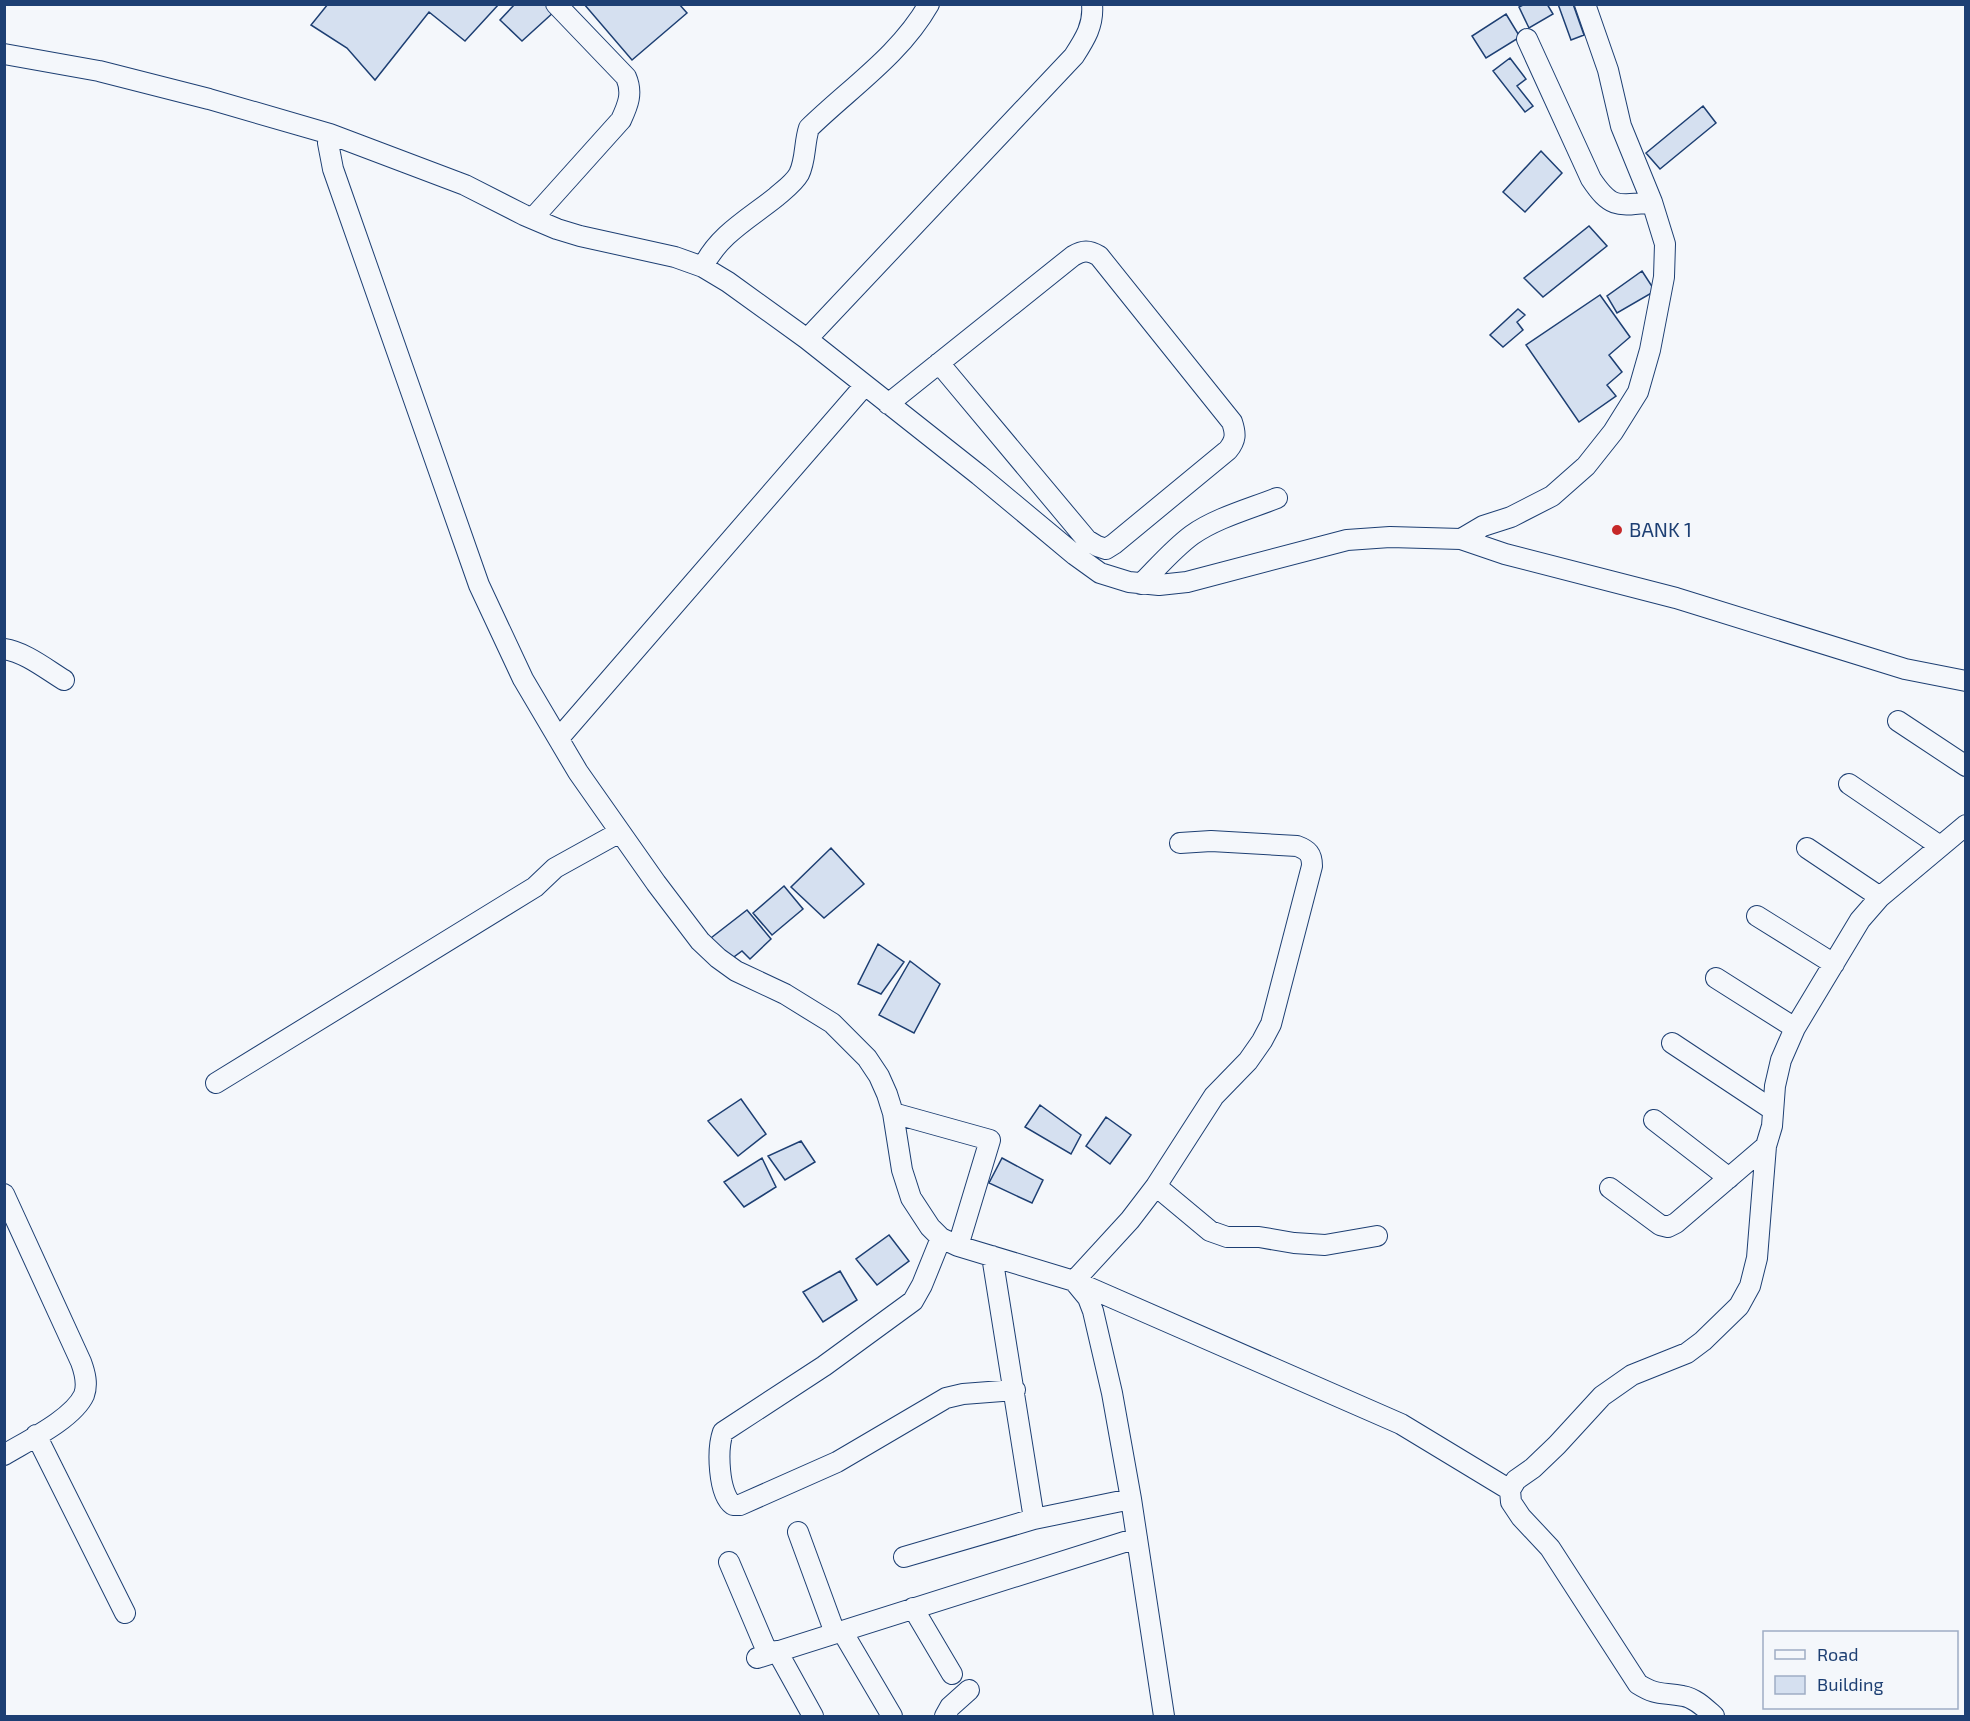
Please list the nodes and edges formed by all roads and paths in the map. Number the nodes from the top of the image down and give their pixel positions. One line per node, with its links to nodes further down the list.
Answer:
1 (556, 4): 9 (street)
2 (929, 4): 10 (street)
3 (1092, 4): 11 (street)
4 (1585, 4): 8 (street)
5 (1527, 39): 8 (street)
6 (4, 54): 7 (street)
7 (330, 134): 9 (street); 22 (street)
8 (1652, 202): 16 (street)
9 (533, 218): 10 (street)
10 (703, 267): 11 (street)
11 (807, 339): 13 (street)
12 (939, 363): 12 (street); 14 (street)
13 (865, 385): 14 (street); 22 (street)
14 (888, 404): 17 (street)
15 (1276, 498): 17 (street)
16 (1461, 539): 17 (street); 20 (street)
17 (1142, 584)
18 (4, 649): 19 (street)
19 (64, 680)
20 (1965, 681)
21 (1898, 721): 23 (street)
22 (559, 738): 26 (street)
23 (1965, 766)
24 (1849, 784): 28 (street)
25 (1965, 825): 28 (street)
26 (620, 832): 36 (street); 38 (street)
27 (1180, 843): 42 (street)
28 (1940, 846): 30 (street)
29 (1807, 848): 30 (street)
30 (1880, 897): 32 (street)
31 (1757, 916): 32 (street)
32 (1834, 964): 34 (street)
33 (1716, 978): 34 (street)
34 (1795, 1028): 37 (street)
35 (1672, 1043): 37 (street)
36 (216, 1083)
37 (1773, 1110): 40 (street)
38 (893, 1113): 46 (street); 46 (street)
39 (1654, 1120): 41 (street)
40 (1766, 1146): 41 (street); 52 (street)
41 (1729, 1178): 43 (street)
42 (1156, 1186): 45 (street); 48 (street)
43 (1610, 1188)
44 (4, 1194): 50 (street)
45 (1377, 1236)
46 (950, 1242): 47 (street); 49 (street)
47 (992, 1256): 48 (street); 49 (street)
48 (1074, 1281): 52 (street); 53 (street)
49 (1015, 1390): 54 (street)
50 (36, 1435): 51 (street); 60 (street)
51 (4, 1455)
52 (1510, 1490): 69 (street)
53 (1131, 1499): 54 (street); 56 (street)
54 (1034, 1519): 57 (street)
55 (798, 1532): 61 (street)
56 (1137, 1538): 59 (street); 68 (street)
57 (904, 1557)
58 (729, 1562): 62 (street)
59 (913, 1608): 61 (street); 63 (street)
60 (125, 1613)
61 (838, 1632): 62 (street); 66 (street)
62 (767, 1654): 65 (street)
63 (952, 1674)
64 (969, 1690): 67 (street)
65 (813, 1716)
66 (892, 1716)
67 (945, 1716)
68 (1164, 1716)
69 (1714, 1716)

